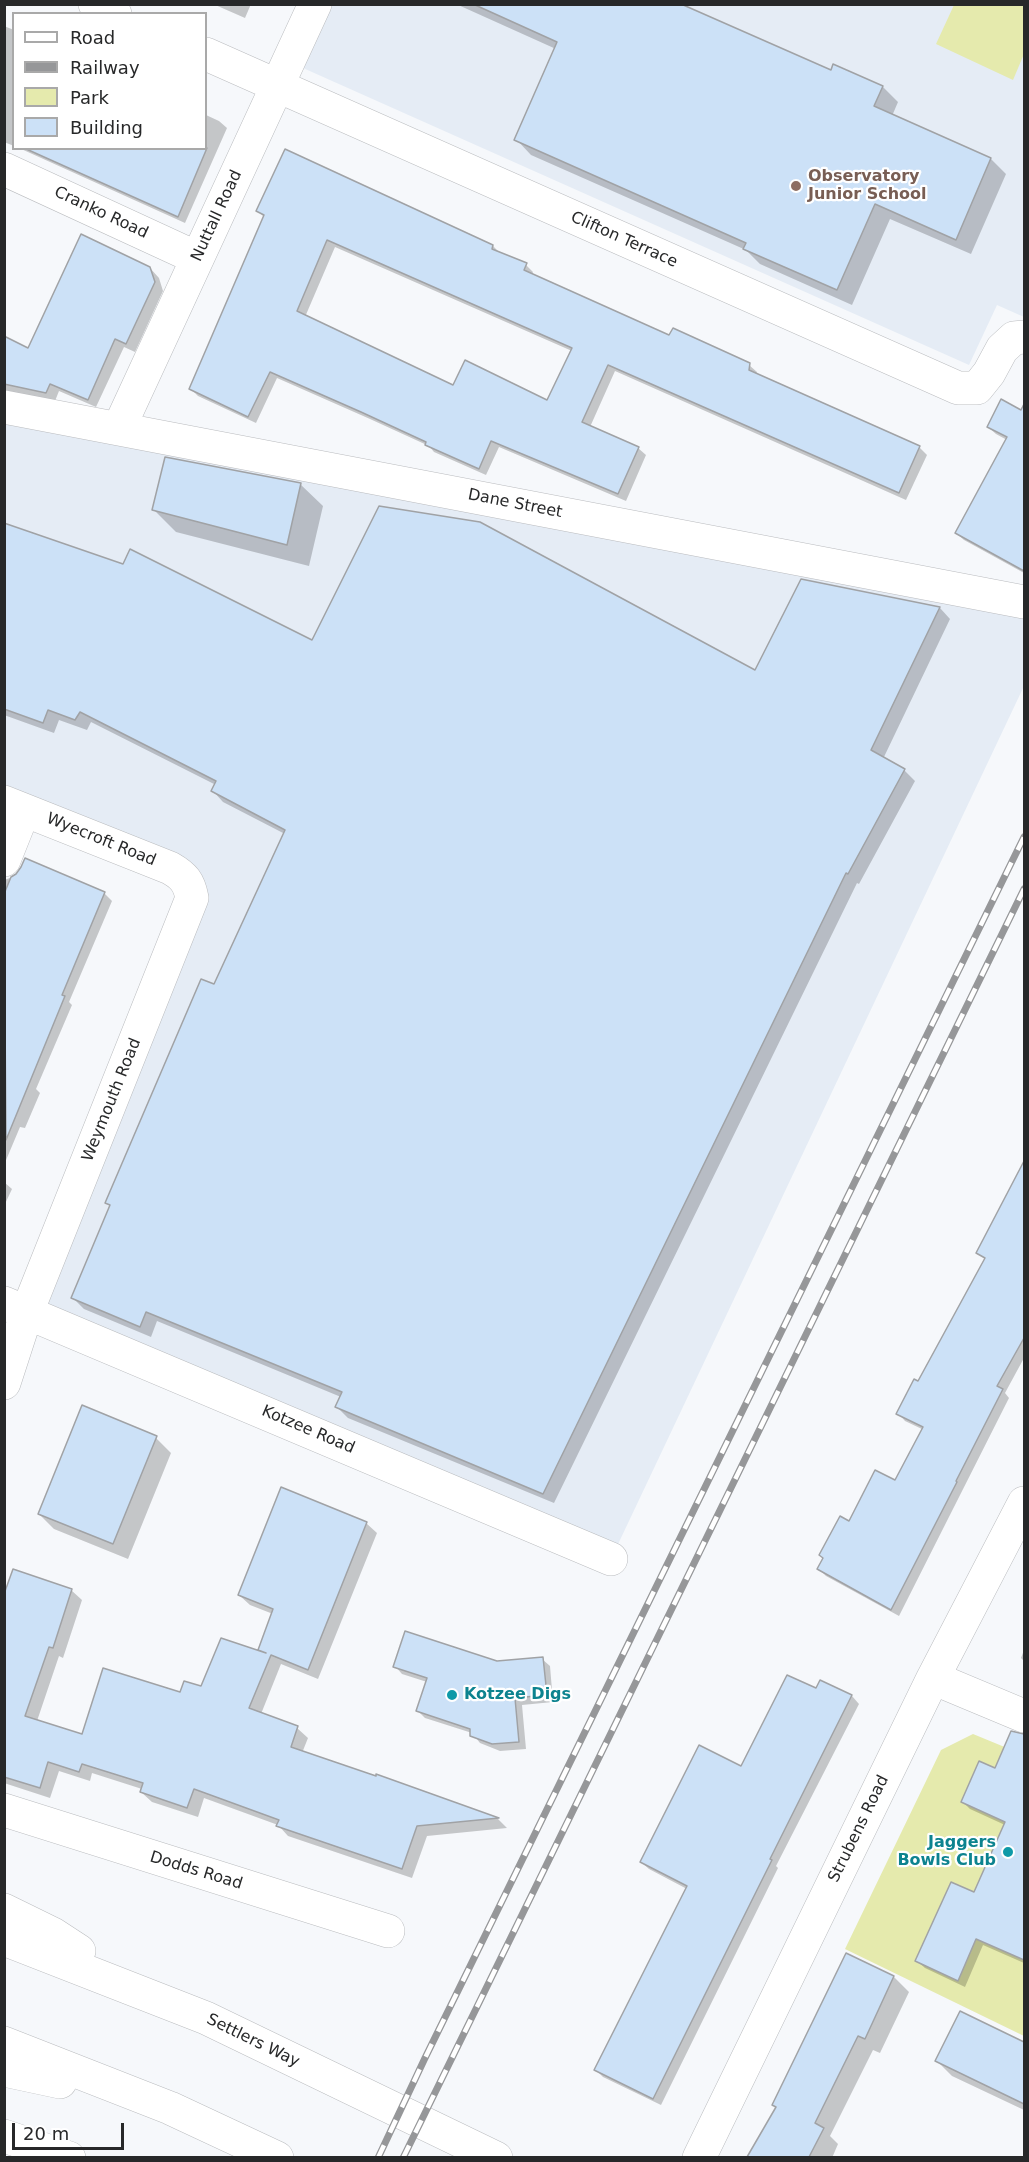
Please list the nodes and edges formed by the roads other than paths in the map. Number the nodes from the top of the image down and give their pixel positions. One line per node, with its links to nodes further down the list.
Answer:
1 (95, 4): 3 (main road)
2 (315, 4): 5 (main road, Nuttall Road)
3 (111, 12)
4 (207, 54): 5 (main road, Clifton Terrace)
5 (277, 87): 7 (main road, Nuttall Road); 8 (main road, Clifton Terrace)
6 (4, 169): 7 (main road, Cranko Road)
7 (197, 258): 10 (main road, Nuttall Road)
8 (1024, 337)
9 (4, 406): 10 (main road, Dane Street)
10 (119, 428): 11 (main road, Dane Street)
11 (1024, 602)
12 (14, 806): 13 (main road); 14 (main road, Wyecroft Road)
13 (4, 860)
14 (190, 887): 15 (main road, Weymouth Road)
15 (16, 1308): 16 (main road, Weymouth Road); 18 (main road, Kotzee Road)
16 (4, 1383)
17 (1024, 1503): 19 (main road, Strubens Road)
18 (611, 1559)
19 (933, 1678): 20 (main road); 33 (main road, Strubens Road)
20 (1024, 1716)
21 (4, 1810): 23 (main road, Dodds Road)
22 (4, 1910): 25 (main road)
23 (388, 1932)
24 (4, 1939): 25 (main road, Settlers Way)
25 (152, 1996): 32 (main road, Settlers Way)
26 (4, 2043): 28 (main road)
27 (4, 2070): 28 (main road)
28 (170, 2108): 31 (main road)
29 (6, 2141): 30 (main road)
30 (69, 2157)
31 (277, 2157)
32 (496, 2157)
33 (699, 2157)

